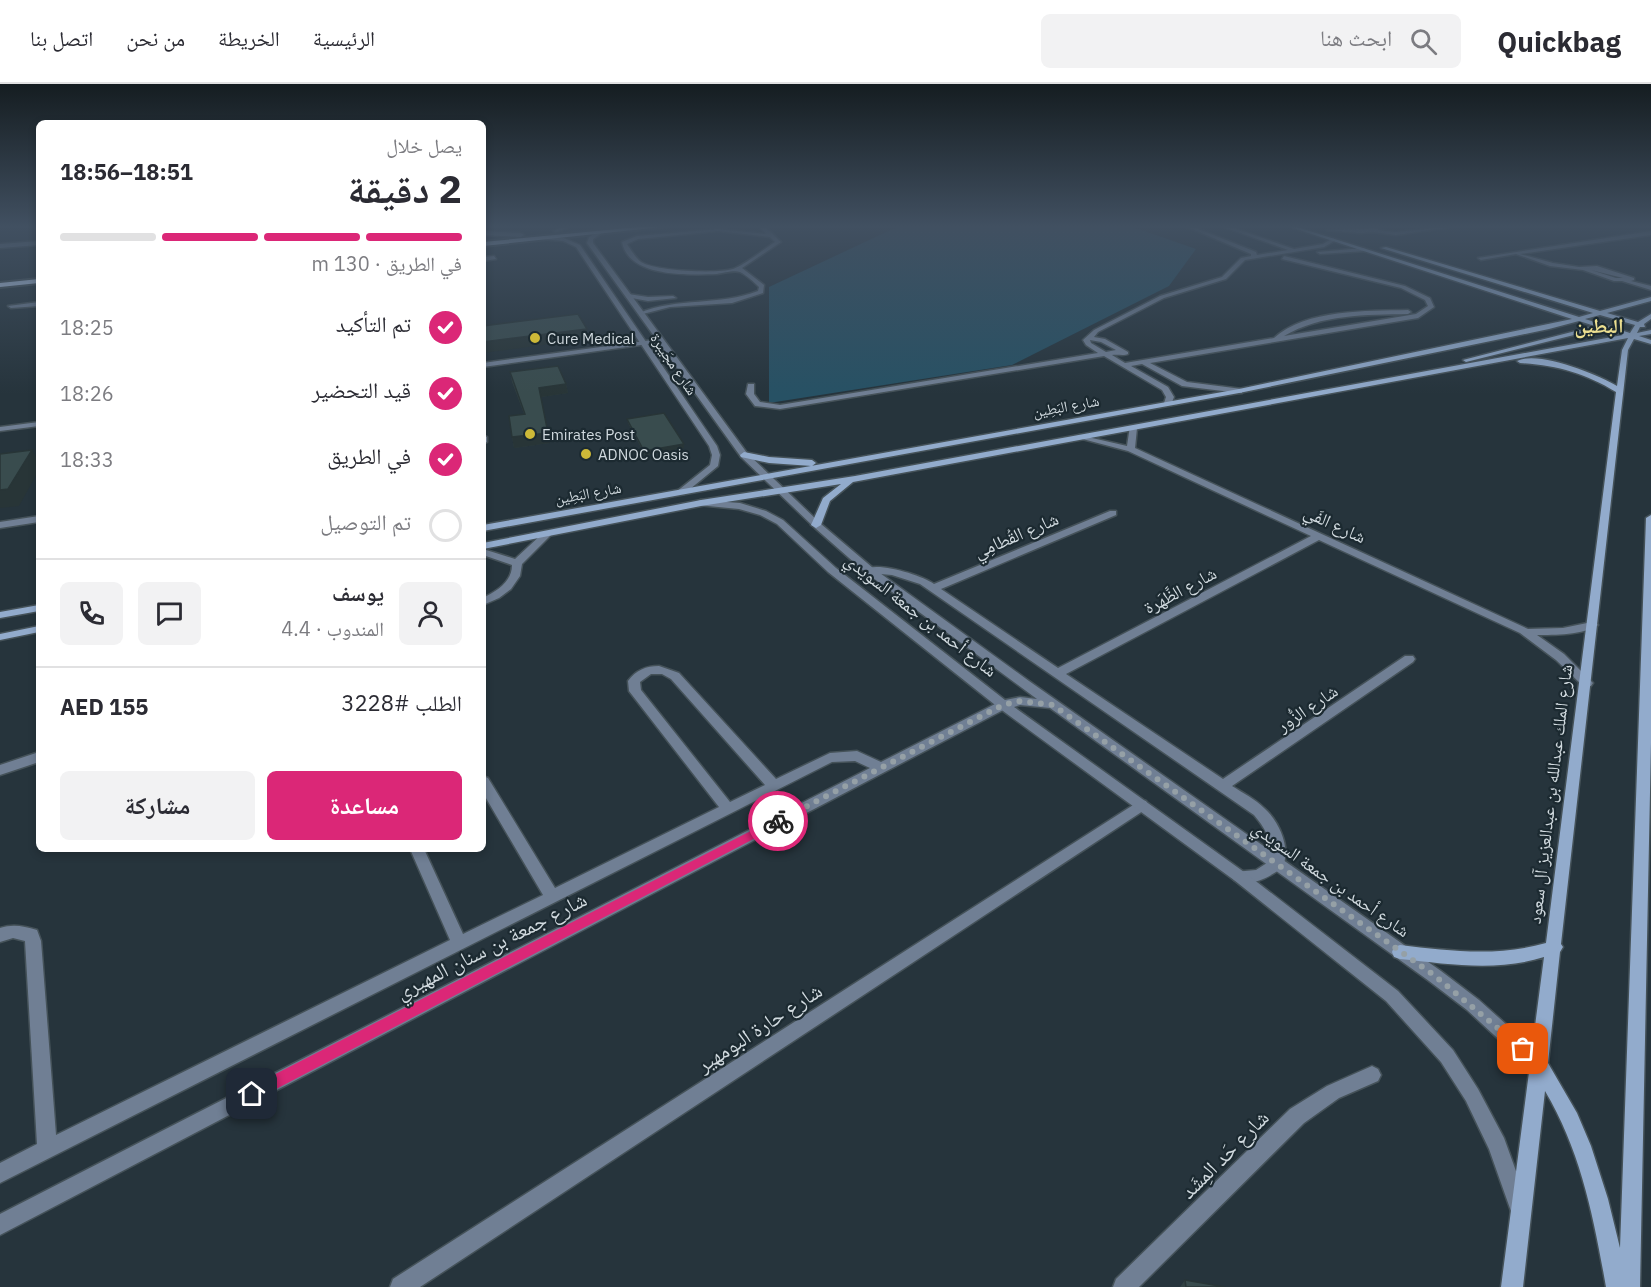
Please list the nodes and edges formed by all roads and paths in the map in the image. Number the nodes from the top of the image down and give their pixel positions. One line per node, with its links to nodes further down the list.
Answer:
1 (28, 282): 11 (highway)
2 (602, 282): 43 (street, شارع مجَيبرة)
3 (618, 282): 18 (street, شارع مجَيبرة)
4 (750, 282): 17 (street)
5 (1215, 282): 39 (street)
6 (1381, 282): 26 (street)
7 (1465, 282): 10 (main road)
8 (1498, 282): 20 (main road)
9 (1629, 282): 13 (street)
10 (1471, 284): 19 (main road); 30 (main road)
11 (0, 285)
12 (36, 287): 15 (highway)
13 (1651, 288)
14 (744, 290): 17 (street)
15 (0, 291)
16 (695, 295): 18 (street)
17 (754, 295): 27 (street)
18 (628, 296): 27 (street, شارع مجَيبرة)
19 (1514, 298): 31 (main road); 32 (main road)
20 (1550, 298): 23 (main road); 33 (main road)
21 (1651, 299): 23 (main road)
22 (36, 304): 24 (street)
23 (1634, 305): 33 (main road)
24 (11, 306)
25 (1403, 312): 26 (street); 29 (street); 36 (street)
26 (1424, 312): 29 (street)
27 (641, 314): 42 (street, شارع مجَيبرة)
28 (1651, 316): 34 (main road, شارع الملك عبدالله بن عبدالعزيز آل سعود)
29 (1415, 317): 37 (street)
30 (1592, 317): 31 (main road, شارع البَطِين); 33 (main road)
31 (1581, 319): 32 (main road, شارع البَطِين); 33 (main road)
32 (1548, 321): 54 (main road, شارع البَطِين)
33 (1603, 321): 34 (main road); 38 (main road); 52 (main road)
34 (1637, 326): 35 (main road); 38 (main road, شارع الملك عبدالله بن عبدالعزيز آل سعود)
35 (1651, 330): 38 (main road, شارع البَطِين)
36 (1289, 331): 37 (street); 40 (street)
37 (1303, 336): 40 (street)
38 (1631, 336): 41 (main road); 45 (main road, شارع الملك عبدالله بن عبدالعزيز آل سعود); 48 (main road, شارع البَطِين)
39 (1089, 338): 46 (street); 47 (street)
40 (1276, 339): 49 (street)
41 (1651, 340)
42 (660, 341): 43 (street); 62 (street, شارع مجَيبرة)
43 (643, 343): 50 (street); 67 (street, شارع مجَيبرة)
44 (1651, 347): 45 (main road)
45 (1625, 350): 55 (main road, شارع الملك عبدالله بن عبدالعزيز آل سعود)
46 (1123, 351): 47 (street); 49 (street)
47 (1105, 354): 51 (street); 53 (street)
48 (1498, 360): 52 (main road, شارع البَطِين); 55 (main road)
49 (1143, 362): 51 (street); 54 (street)
50 (486, 365)
51 (1125, 365): 56 (street)
52 (1460, 368): 58 (main road, شارع البَطِين)
53 (751, 386)
54 (1239, 391): 56 (main road, شارع البَطِين)
55 (1619, 391): 85 (main road, شارع الملك عبدالله بن عبدالعزيز آل سعود)
56 (1168, 403): 63 (main road, شارع البَطِين)
57 (36, 424): 59 (street)
58 (1133, 428): 60 (main road, شارع البَطِين); 61 (street)
59 (0, 429)
60 (1079, 437): 61 (street, شارع الفَي); 65 (main road, شارع البَطِين)
61 (1131, 449): 76 (street, شارع الفَي)
62 (744, 455): 63 (main road); 64 (street, شارع مجَيبرة)
63 (831, 464): 64 (main road, شارع البَطِين)
64 (765, 476): 66 (street, شارع مجَيبرة); 67 (main road, شارع البَطِين)
65 (855, 479): 66 (main road, شارع البَطِين); 74 (main road)
66 (780, 490): 68 (main road, شارع البَطِين); 74 (street, شارع أحمد بن جمعة السويدي)
67 (681, 492): 73 (main road, شارع البَطِين)
68 (701, 503): 74 (street, شارع أحمد بن جمعة السويدي); 75 (main road, شارع البَطِين)
69 (1113, 513): 81 (street, شارع القُطامِي)
70 (1651, 518): 105 (main road)
71 (36, 519): 72 (street)
72 (0, 525)
73 (486, 527)
74 (806, 527): 80 (street, شارع أحمد بن جمعة السويدي); 92 (street, شارع أحمد بن جمعة السويدي)
75 (546, 535): 77 (main road, شارع البَطِين); 79 (street)
76 (1318, 536): 87 (street, شارع الفَي); 90 (street, شارع الظَّهَرة)
77 (486, 545)
78 (486, 553): 79 (street)
79 (517, 562): 82 (street)
80 (869, 570): 81 (street); 93 (street, شارع أحمد بن جمعة السويدي)
81 (933, 588): 90 (street)
82 (486, 600)
83 (36, 609): 84 (main road)
84 (0, 615)
85 (1592, 625): 87 (street, شارع الفَي); 91 (main road, شارع الملك عبدالله بن عبدالعزيز آل سعود)
86 (36, 630): 88 (main road)
87 (1524, 632): 91 (street, شارع الفَي)
88 (0, 637)
89 (1409, 659): 97 (street, شارع الزُّور)
90 (1058, 673): 97 (street)
91 (1587, 683): 110 (main road, شارع الملك عبدالله بن عبدالعزيز آل سعود)
92 (1003, 705): 93 (street); 95 (street, شارع جمعة بن سنان المهيري); 100 (street, شارع أحمد بن جمعة السويدي)
93 (1053, 705): 104 (street, شارع أحمد بن جمعة السويدي)
94 (36, 758): 96 (street)
95 (881, 768): 99 (street); 118 (street, شارع جمعة بن سنان المهيري)
96 (0, 770)
97 (1224, 785): 104 (street)
98 (486, 786): 107 (street, شارع جمعة بن سنان المهيري)
99 (774, 786): 101 (street); 101 (street)
100 (1141, 805): 106 (street, شارع أحمد بن جمعة السويدي); 119 (street, شارع حارة البومهير)
101 (728, 809): 107 (street)
102 (1651, 839): 105 (main road)
103 (418, 852): 109 (street, شارع جمعة بن سنان المهيري)
104 (1276, 864): 106 (street); 111 (street, شارع أحمد بن جمعة السويدي)
105 (1645, 864): 112 (main road)
106 (1239, 876): 117 (street, شارع أحمد بن جمعة السويدي)
107 (552, 897): 109 (street)
108 (0, 935): 115 (street)
109 (459, 943): 115 (street)
110 (1555, 947): 111 (main road); 113 (main road, شارع الملك عبدالله بن عبدالعزيز آل سعود)
111 (1400, 952): 113 (street, شارع أحمد بن جمعة السويدي)
112 (1645, 964): 123 (main road)
113 (1540, 1066): 117 (main road, شارع الملك عبدالله بن عبدالعزيز آل سعود); 122 (main road)
114 (1372, 1075): 120 (street, شارع حَد المِشَد)
115 (47, 1149): 116 (street)
116 (0, 1173)
117 (1522, 1214): 121 (main road, شارع الملك عبدالله بن عبدالعزيز آل سعود)
118 (0, 1225)
119 (401, 1287)
120 (1124, 1287)
121 (1512, 1287)
122 (1617, 1287)
123 (1629, 1287)

